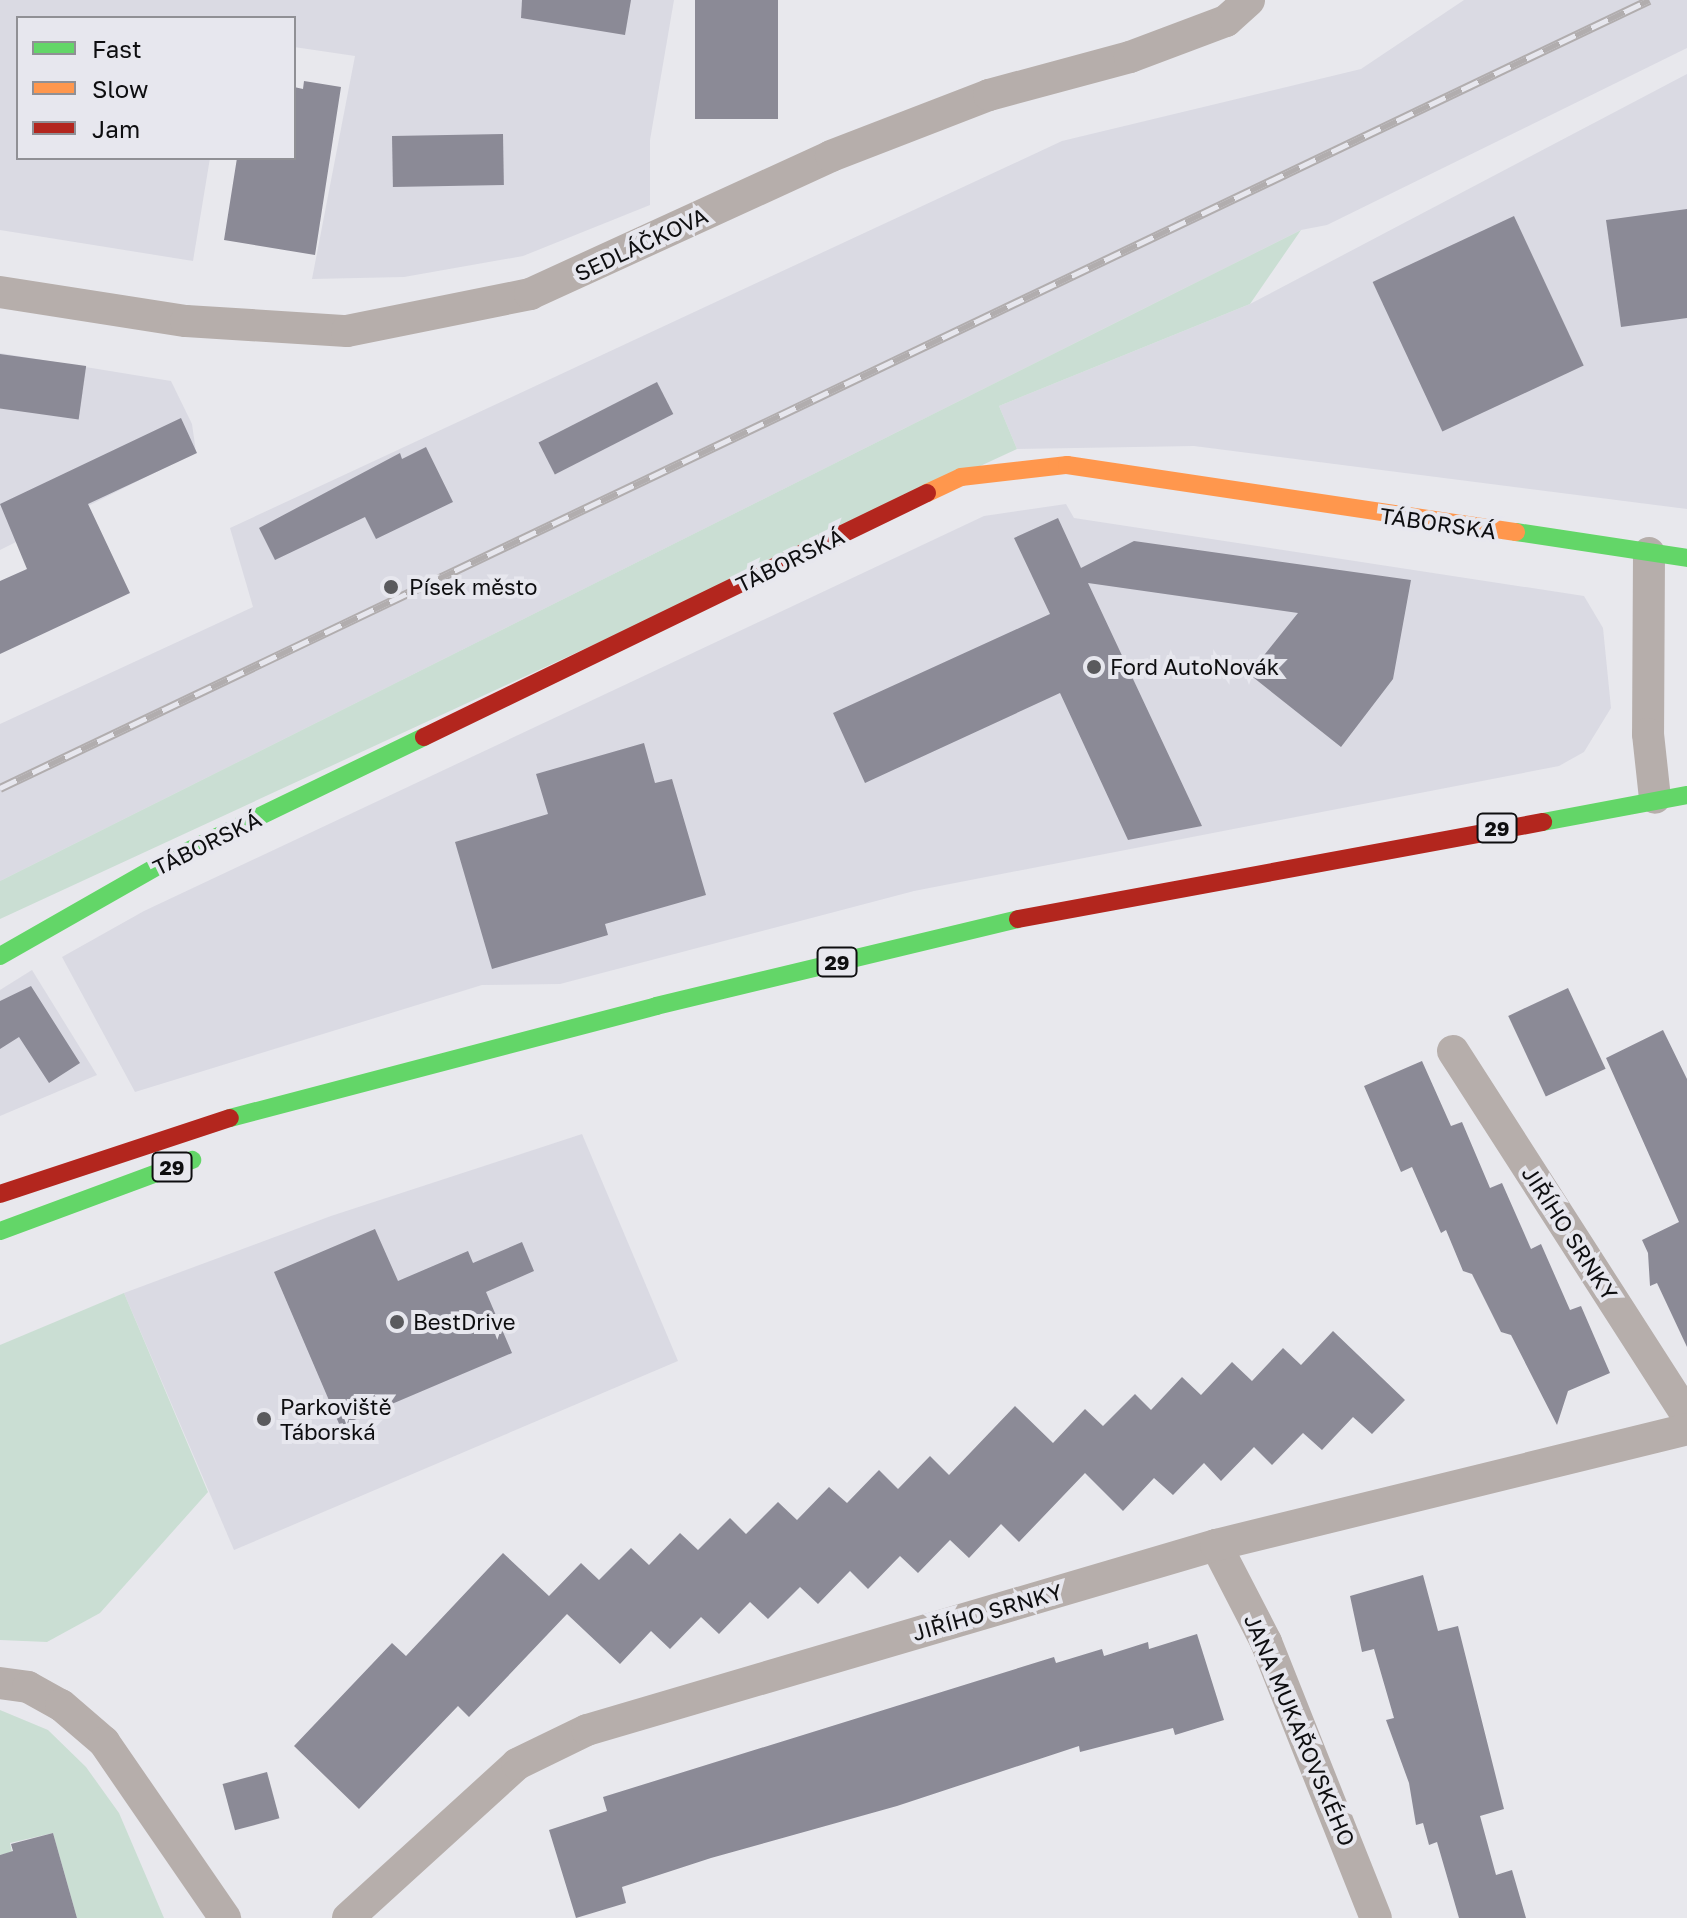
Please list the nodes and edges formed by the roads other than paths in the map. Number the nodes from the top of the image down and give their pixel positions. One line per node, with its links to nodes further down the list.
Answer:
1 (1249, 0): 2 (street, SEDLÁČKOVA)
2 (0, 292)
3 (1649, 553): 4 (main road, TÁBORSKÁ); 5 (street); 6 (main road, TÁBORSKÁ)
4 (1687, 558)
5 (1671, 797): 8 (main road, 29)
6 (0, 956)
7 (1453, 1051): 13 (street, JIŘÍHO SRNKY)
8 (340, 1093): 9 (main road, 29); 11 (main road, 29)
9 (287, 1123)
10 (205, 1155): 12 (main road, 29)
11 (0, 1194)
12 (0, 1231)
13 (1687, 1415)
14 (1687, 1429): 15 (street, JIŘÍHO SRNKY)
15 (1216, 1545): 18 (street, JIŘÍHO SRNKY); 19 (street, JANA MUKAŘOVSKÉHO)
16 (0, 1683): 17 (street)
17 (225, 1918)
18 (348, 1918)
19 (1376, 1918)

